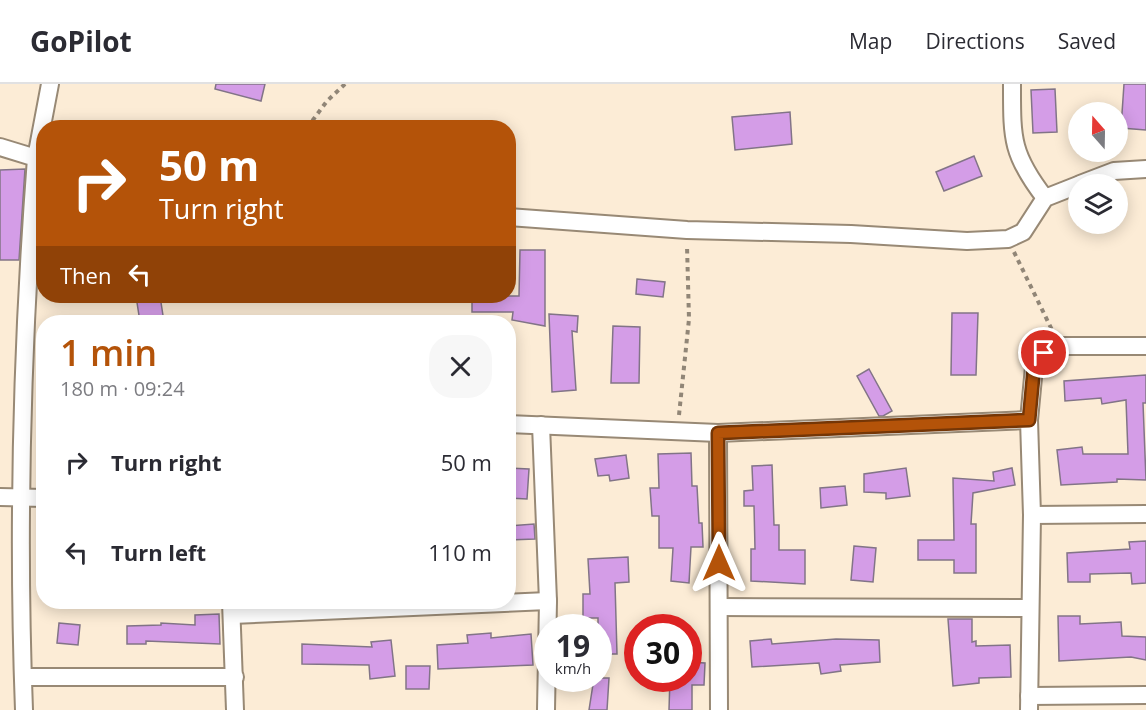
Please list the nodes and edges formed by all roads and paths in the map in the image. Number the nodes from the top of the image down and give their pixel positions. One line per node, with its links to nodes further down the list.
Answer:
1 (50, 84): 4 (street)
2 (345, 84): 5 (path)
3 (1012, 84): 12 (street)
4 (45, 120)
5 (313, 120)
6 (0, 147): 7 (street)
7 (36, 158)
8 (1146, 169): 9 (street)
9 (1106, 174)
10 (1068, 189): 12 (street)
11 (36, 196): 24 (street)
12 (1045, 198): 15 (street)
13 (516, 219): 14 (street)
14 (687, 230): 15 (street); 21 (path)
15 (1008, 239): 16 (path)
16 (1059, 346): 17 (street); 18 (street)
17 (1146, 346)
18 (1029, 420): 22 (street); 27 (street)
19 (516, 424): 20 (street)
20 (541, 425): 21 (street); 28 (street)
21 (677, 431): 22 (street)
22 (718, 433): 30 (street)
23 (0, 497): 24 (street)
24 (19, 497): 25 (street); 33 (street)
25 (36, 498)
26 (1146, 514): 27 (street)
27 (1032, 515): 31 (street)
28 (548, 601): 29 (street); 39 (street)
29 (516, 602)
30 (720, 607): 31 (street); 40 (street)
31 (1028, 608): 36 (street)
32 (231, 609): 34 (street)
33 (23, 677): 34 (street); 37 (street)
34 (235, 677): 38 (street)
35 (1146, 695): 36 (street)
36 (1029, 703)
37 (24, 710)
38 (235, 710)
39 (546, 710)
40 (720, 710)

